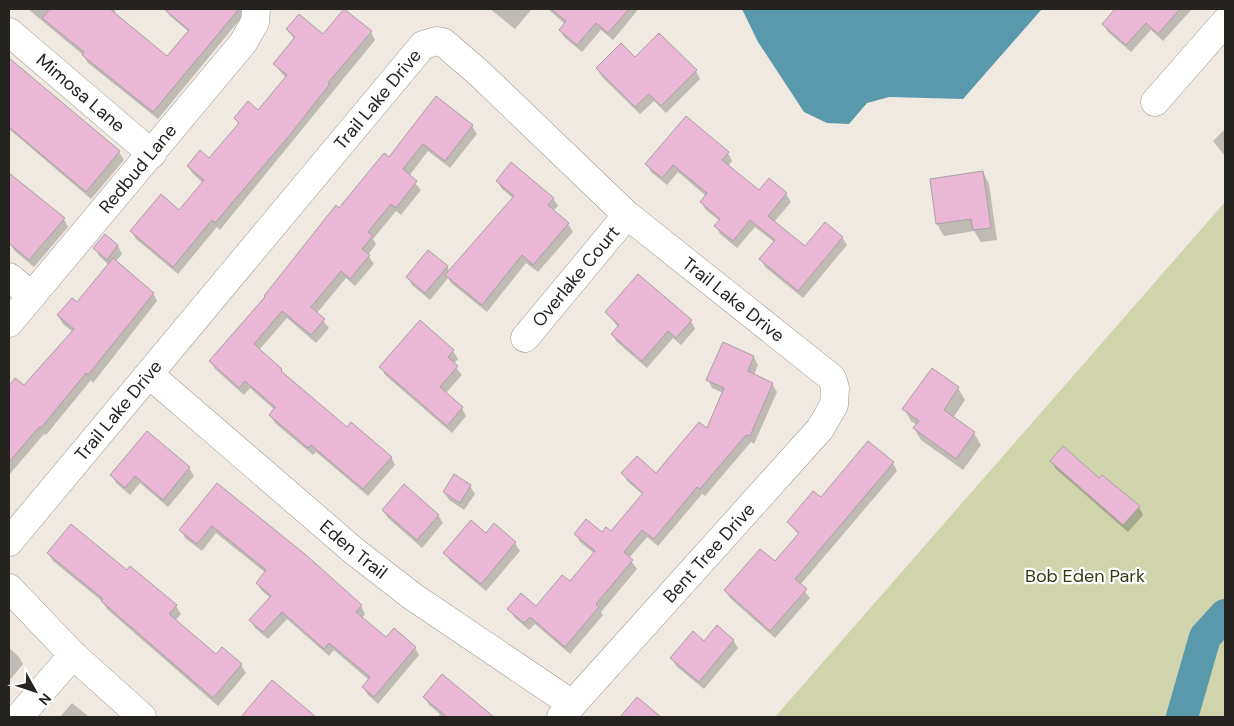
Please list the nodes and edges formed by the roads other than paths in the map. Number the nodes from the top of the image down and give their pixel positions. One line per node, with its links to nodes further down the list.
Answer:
1 (256, 9): 5 (street, Redbud Lane)
2 (1225, 22): 4 (street)
3 (9, 32): 5 (street, Mimosa Lane)
4 (1155, 102)
5 (152, 154): 8 (street, Redbud Lane)
6 (627, 216): 10 (street, Overlake Court); 11 (street, Trail Lake Drive); 12 (street, Trail Lake Drive)
7 (9, 278): 8 (street)
8 (32, 296): 9 (street, Redbud Lane)
9 (9, 323)
10 (525, 338)
11 (150, 376): 13 (street, Trail Lake Drive); 16 (street, Eden Trail)
12 (832, 378): 16 (street, Bent Tree Drive)
13 (9, 542)
14 (9, 588): 15 (street)
15 (73, 655): 17 (street); 18 (street)
16 (566, 710)
17 (19, 717)
18 (142, 717)

